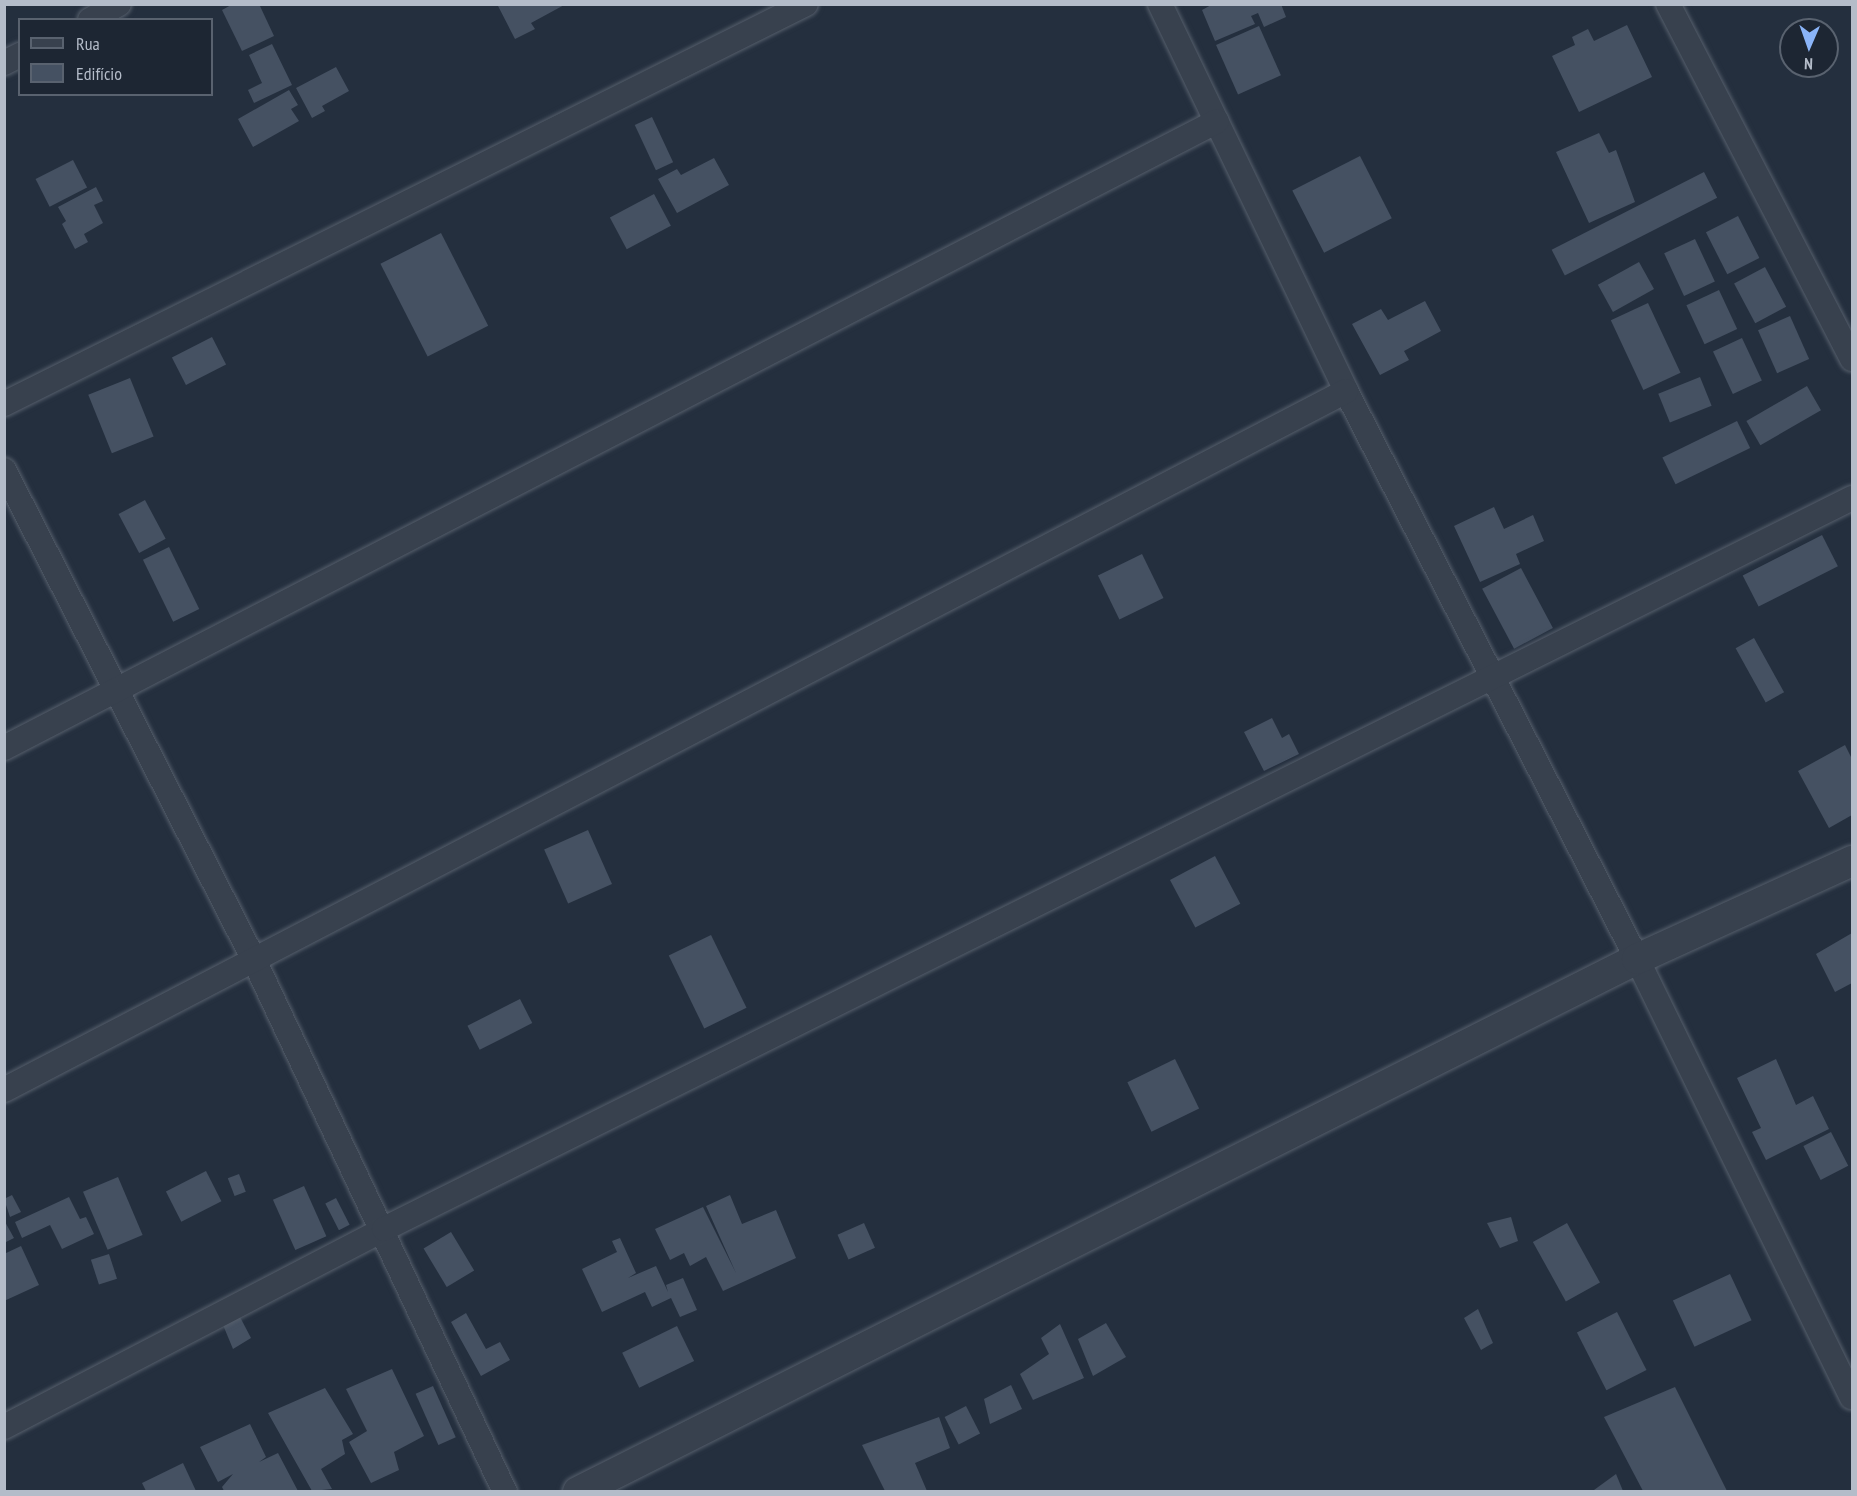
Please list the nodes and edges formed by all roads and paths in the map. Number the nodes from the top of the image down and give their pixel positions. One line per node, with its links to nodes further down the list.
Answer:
1 (119, 4): 5 (street)
2 (806, 4): 11 (street)
3 (1160, 4): 8 (street)
4 (1668, 4): 9 (street)
5 (94, 18)
6 (18, 56): 7 (street)
7 (4, 63)
8 (1217, 121): 10 (street); 15 (street)
9 (1852, 359)
10 (1346, 391): 14 (street); 19 (street)
11 (4, 404)
12 (4, 470): 15 (street)
13 (1852, 498): 14 (street)
14 (1495, 679): 18 (street); 21 (street)
15 (118, 691): 16 (street); 19 (street)
16 (4, 748)
17 (1852, 861): 18 (street)
18 (1637, 959): 22 (street); 25 (street)
19 (255, 962): 20 (street); 21 (street)
20 (4, 1090)
21 (384, 1229): 23 (street); 24 (street)
22 (1852, 1397)
23 (4, 1427)
24 (505, 1491)
25 (578, 1491)

